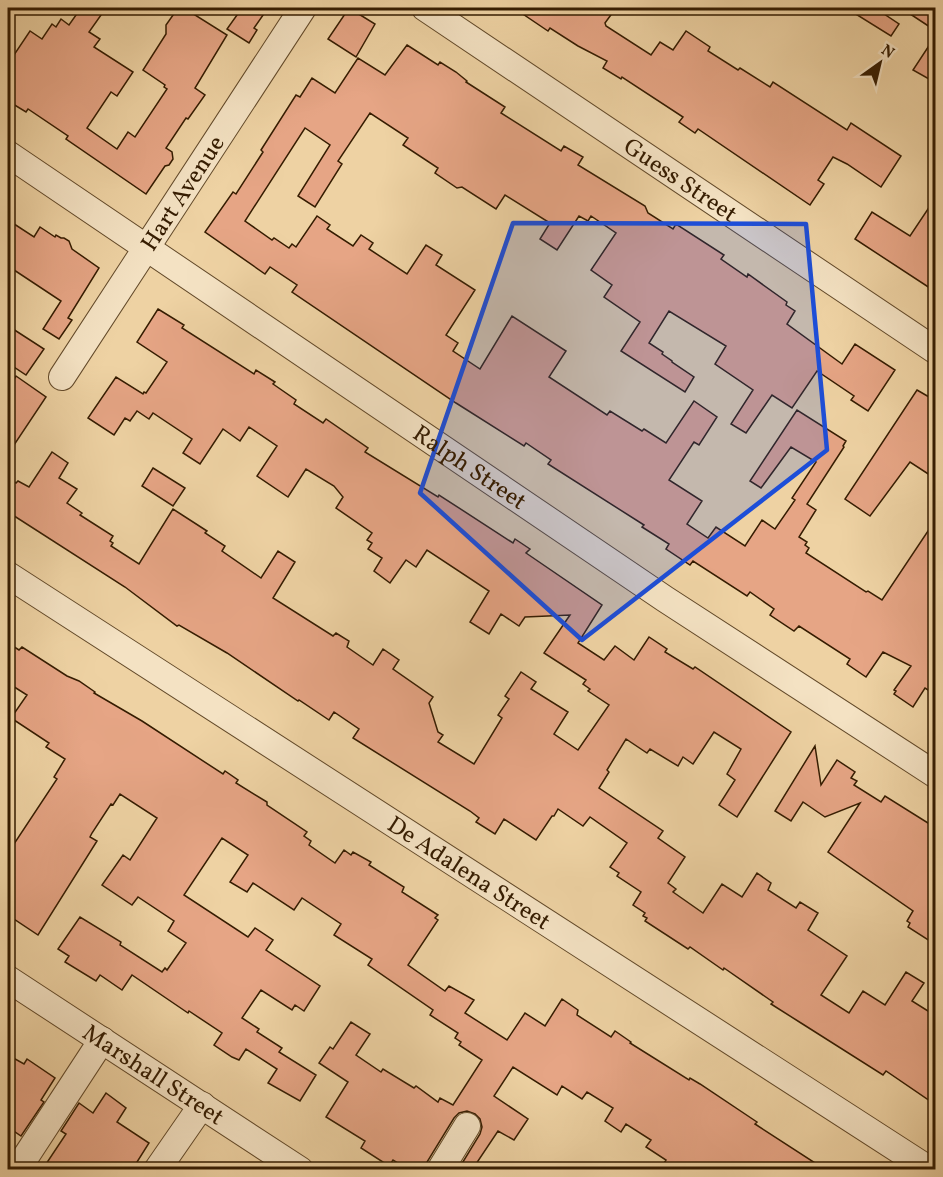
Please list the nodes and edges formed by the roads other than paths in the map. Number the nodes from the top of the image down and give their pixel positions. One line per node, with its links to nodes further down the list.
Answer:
1 (303, 8): 4 (street, Hart Avenue)
2 (424, 8): 5 (street, Guess Street)
3 (8, 154): 4 (street, Ralph Street)
4 (146, 248): 6 (street, Hart Avenue); 8 (street, Ralph Street)
5 (936, 351)
6 (62, 377)
7 (8, 575): 17 (street, De Adalena Street)
8 (936, 775)
9 (8, 979): 10 (street, Marshall Street)
10 (102, 1040): 11 (street, Marshall Street); 13 (street)
11 (202, 1105): 14 (street); 15 (street, Marshall Street)
12 (467, 1126): 16 (street)
13 (17, 1170)
14 (157, 1170)
15 (300, 1170)
16 (440, 1170)
17 (930, 1170)

